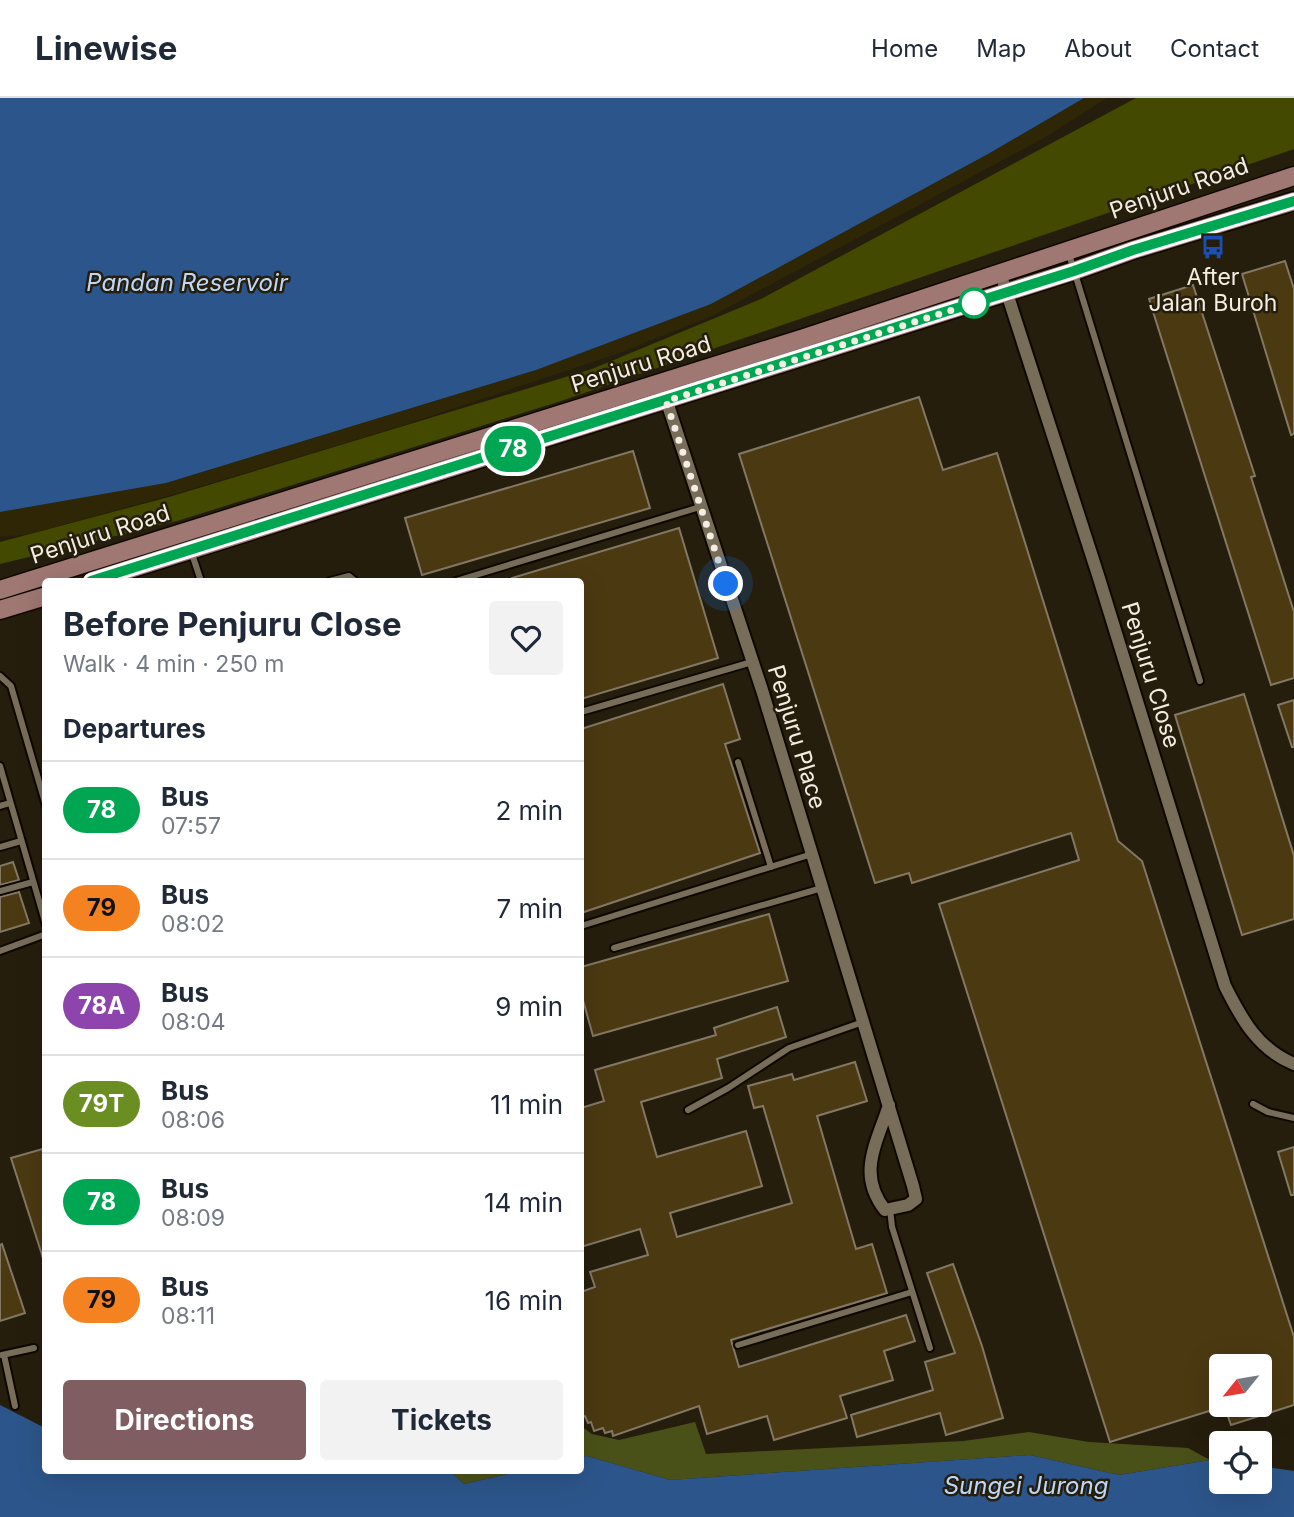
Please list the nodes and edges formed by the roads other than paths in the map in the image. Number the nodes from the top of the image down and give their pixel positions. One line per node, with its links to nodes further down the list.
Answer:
1 (1294, 176): 3 (main road, Penjuru Road)
2 (1294, 201): 4 (main road, Penjuru Road)
3 (1069, 251): 4 (lane); 5 (main road, Penjuru Road)
4 (1074, 271): 6 (main road, Penjuru Road); 21 (lane)
5 (1001, 275): 6 (street, Penjuru Close); 7 (main road, Penjuru Road)
6 (1007, 293): 8 (main road, Penjuru Road); 41 (street, Penjuru Close)
7 (661, 384): 8 (street, Penjuru Place); 10 (main road, Penjuru Road)
8 (666, 401): 9 (street, Penjuru Place); 10 (main road, Penjuru Road)
9 (700, 507): 14 (lane); 19 (street, Penjuru Place)
10 (188, 541): 11 (main road, Penjuru Road); 12 (main road, Penjuru Road); 13 (lane)
11 (46, 578)
12 (99, 578)
13 (200, 578)
14 (466, 578)
15 (42, 579): 16 (main road, Penjuru Road)
16 (0, 590)
17 (42, 597): 18 (main road, Penjuru Road)
18 (0, 610)
19 (752, 662): 22 (lane); 30 (street, Penjuru Place)
20 (0, 676): 25 (lane)
21 (1200, 681)
22 (584, 711)
23 (738, 762): 31 (lane)
24 (0, 766): 26 (lane)
25 (42, 793)
26 (10, 803): 27 (lane); 28 (lane)
27 (0, 806)
28 (22, 841): 29 (lane); 32 (lane)
29 (0, 848)
30 (812, 854): 31 (lane); 33 (street, Penjuru Place)
31 (771, 867): 36 (lane)
32 (33, 882): 34 (lane); 35 (lane)
33 (822, 888): 38 (lane); 40 (street, Penjuru Place)
34 (0, 891)
35 (42, 912)
36 (584, 925)
37 (42, 935): 39 (lane)
38 (614, 948)
39 (0, 951)
40 (863, 1022): 43 (street, Penjuru Place); 44 (lane)
41 (1294, 1064)
42 (1253, 1104): 45 (lane)
43 (889, 1105): 46 (street); 46 (street, Penjuru Place)
44 (688, 1110)
45 (1294, 1118)
46 (890, 1209): 47 (lane)
47 (912, 1292): 48 (lane); 50 (lane)
48 (738, 1345)
49 (34, 1348): 51 (lane)
50 (930, 1348)
51 (2, 1355): 52 (lane)
52 (15, 1406)

